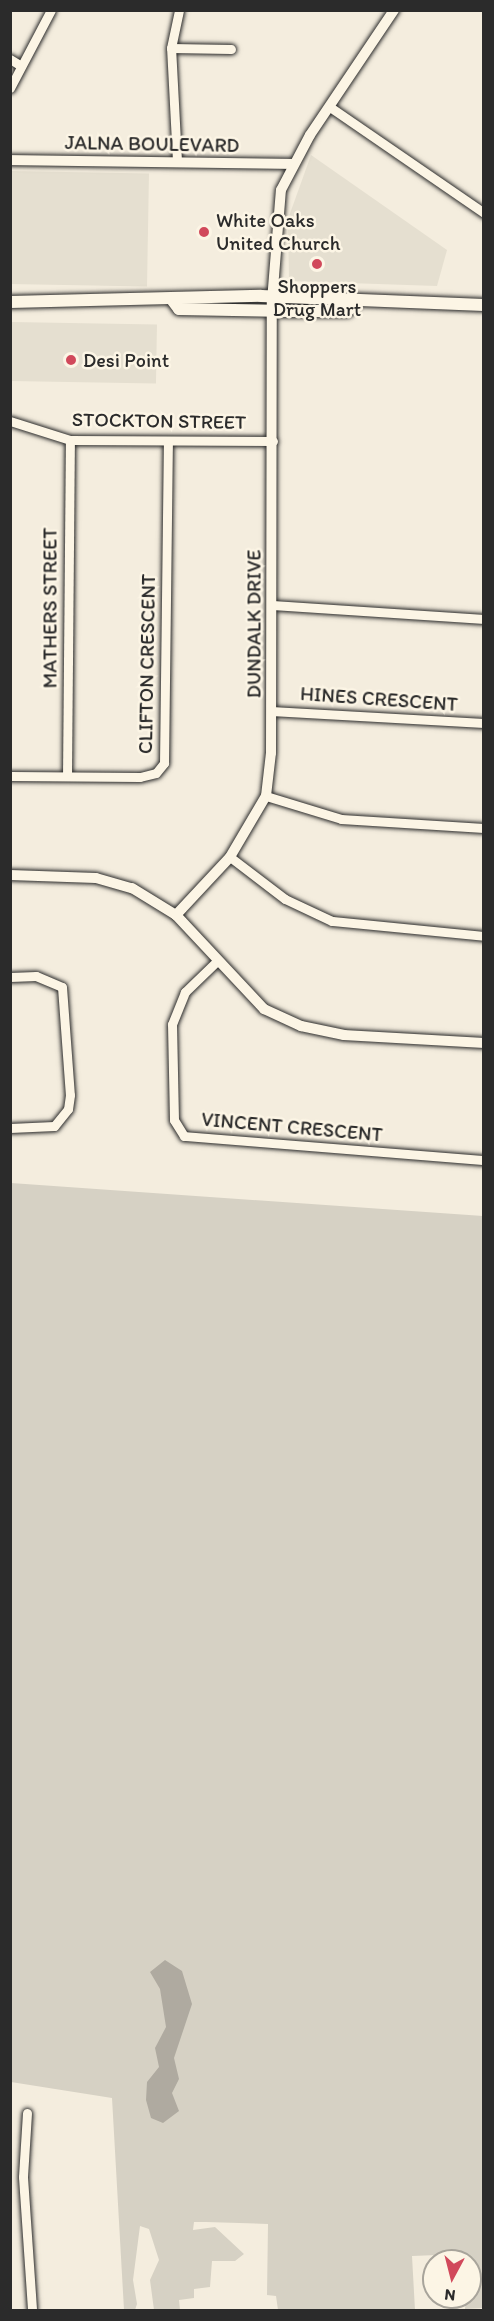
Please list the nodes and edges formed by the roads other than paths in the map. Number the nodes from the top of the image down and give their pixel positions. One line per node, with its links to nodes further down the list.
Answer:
1 (51, 10): 7 (street)
2 (179, 10): 4 (street)
3 (394, 10): 9 (street)
4 (171, 48): 5 (street); 11 (street)
5 (231, 49)
6 (10, 60): 7 (street)
7 (21, 66): 8 (street)
8 (10, 88)
9 (330, 107): 12 (street); 13 (street)
10 (10, 160): 11 (street, JALNA BOULEVARD)
11 (177, 161): 12 (street, JALNA BOULEVARD)
12 (292, 164): 15 (street)
13 (483, 213)
14 (10, 302): 15 (main road)
15 (272, 302): 16 (main road); 19 (street, DUNDALK DRIVE)
16 (483, 305)
17 (10, 421): 18 (street, STOCKTON STREET)
18 (69, 440): 20 (street, STOCKTON STREET); 26 (street, MATHERS STREET)
19 (273, 441): 20 (street, STOCKTON STREET); 21 (street, DUNDALK DRIVE)
20 (168, 442): 26 (street, CLIFTON CRESCENT)
21 (273, 605): 22 (street); 23 (street, DUNDALK DRIVE)
22 (483, 620)
23 (272, 711): 24 (street, HINES CRESCENT); 27 (street, DUNDALK DRIVE)
24 (483, 723)
25 (10, 776): 26 (street, CLIFTON CRESCENT)
26 (67, 776)
27 (266, 796): 28 (street); 29 (street, DUNDALK DRIVE)
28 (483, 828)
29 (230, 857): 31 (street, DUNDALK DRIVE); 32 (street)
30 (10, 875): 31 (street)
31 (176, 915): 33 (street)
32 (483, 936)
33 (217, 961): 35 (street); 37 (street, VINCENT CRESCENT)
34 (10, 977): 36 (street)
35 (483, 1043)
36 (10, 1128)
37 (483, 1160)
38 (27, 2113): 39 (street)
39 (33, 2310)

